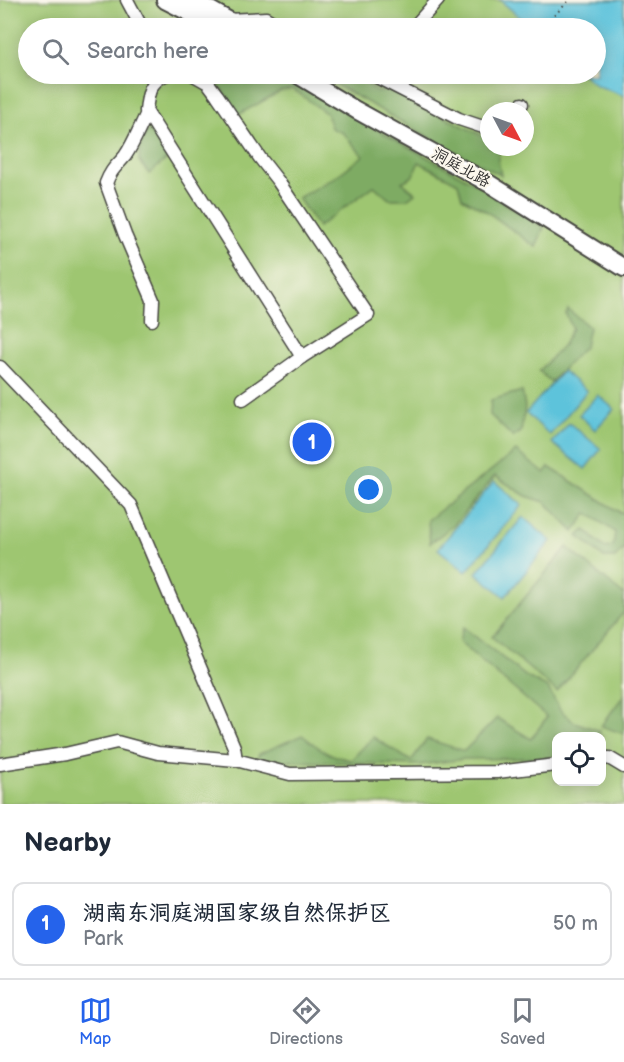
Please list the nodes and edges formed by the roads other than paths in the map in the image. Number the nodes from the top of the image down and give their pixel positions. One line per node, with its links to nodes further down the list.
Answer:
1 (127, 0): 5 (street)
2 (165, 0): 6 (main road)
3 (186, 0): 7 (main road)
4 (438, 0): 8 (street)
5 (137, 18)
6 (210, 18)
7 (219, 18)
8 (422, 18)
9 (153, 84): 14 (street)
10 (208, 84): 19 (street)
11 (313, 84): 17 (main road, 洞庭北路)
12 (326, 84): 16 (main road, 洞庭北路)
13 (391, 84): 15 (street)
14 (147, 113): 18 (street); 19 (street)
15 (480, 126)
16 (624, 261)
17 (624, 268)
18 (152, 320)
19 (303, 357): 21 (street)
20 (0, 367): 25 (street)
21 (243, 399)
22 (624, 757): 23 (street)
23 (606, 758)
24 (606, 758): 28 (street)
25 (236, 760): 26 (street); 27 (street)
26 (0, 764)
27 (552, 765)
28 (624, 767)

